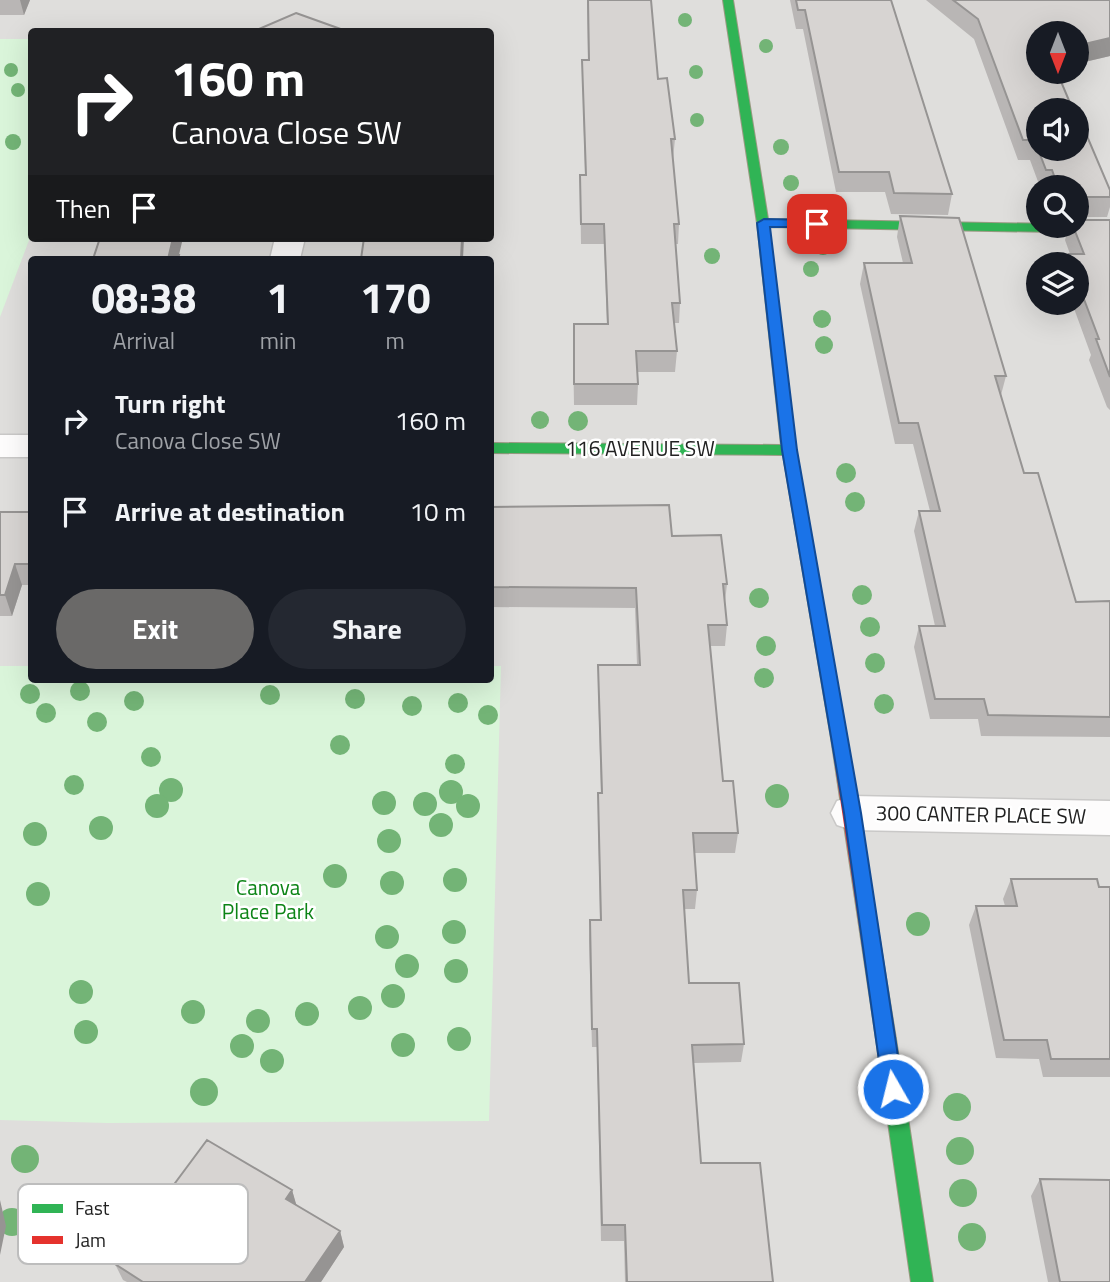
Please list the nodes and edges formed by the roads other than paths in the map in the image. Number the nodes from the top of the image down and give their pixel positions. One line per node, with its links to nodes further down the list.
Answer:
1 (728, 0): 2 (street)
2 (764, 223): 3 (street); 7 (street)
3 (1110, 229)
4 (0, 446): 5 (street)
5 (28, 446)
6 (494, 448): 7 (street, 116 AVENUE SW)
7 (789, 450): 8 (street)
8 (852, 813): 9 (street, 300 CANTER PLACE SW); 10 (street)
9 (1110, 818)
10 (922, 1282)

